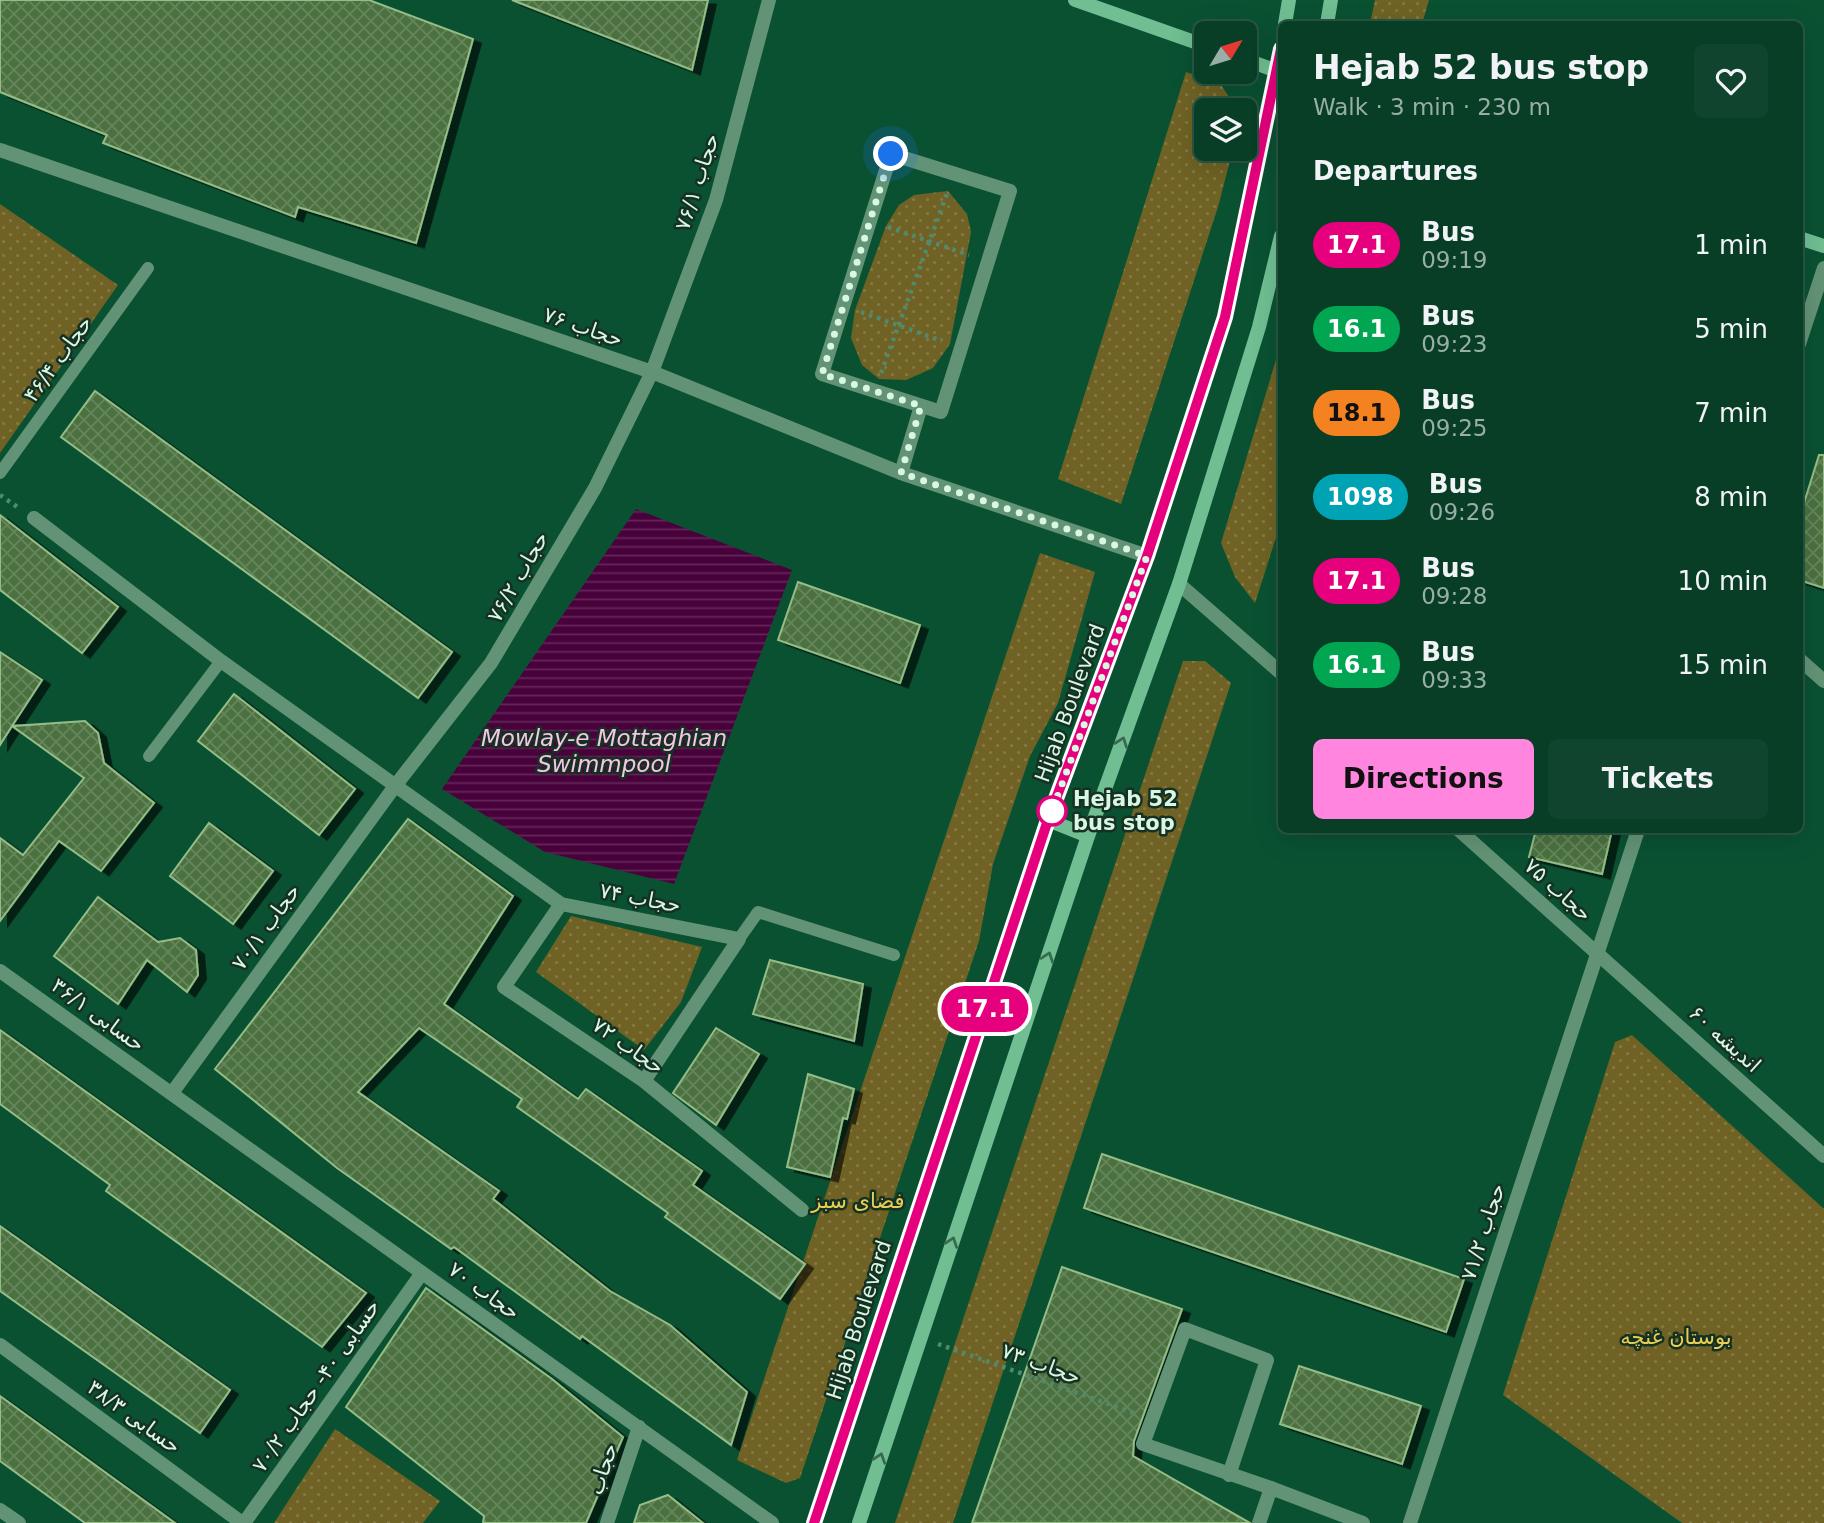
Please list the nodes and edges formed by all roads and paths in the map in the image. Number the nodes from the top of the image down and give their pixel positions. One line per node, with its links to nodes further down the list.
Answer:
1 (769, 0): 25 (street, حجاب ۷۶/۱)
2 (1075, 0): 7 (main road)
3 (1289, 0): 5 (main road)
4 (1331, 0): 6 (main road)
5 (1286, 21)
6 (1328, 21)
7 (1194, 42)
8 (1257, 64): 10 (main road)
9 (1278, 66): 10 (main road, Hijab Boulevard)
10 (1277, 71): 31 (main road, Hijab Boulevard)
11 (0, 150): 25 (street, حجاب ۷۶)
12 (954, 173): 13 (street); 15 (path); 18 (street)
13 (870, 221): 15 (path); 21 (street)
14 (1803, 239): 16 (main road)
15 (930, 242): 18 (path); 22 (path)
16 (1824, 246)
17 (1278, 248): 32 (main road)
18 (988, 261): 24 (street)
19 (148, 268): 28 (lane, حجاب ۴۶/۴)
20 (1824, 268): 23 (street)
21 (844, 305): 22 (path); 26 (street)
22 (899, 325): 24 (path); 26 (path)
23 (1803, 332)
24 (961, 347): 27 (street)
25 (652, 372): 29 (street, حجاب ۷۶); 38 (street, حجاب ۷۶/۲)
26 (875, 391): 27 (street)
27 (921, 406): 29 (street)
28 (0, 473)
29 (901, 473): 31 (street, حجاب ۷۶)
30 (34, 518): 33 (street, حجاب ۷۴)
31 (1147, 556): 39 (main road, Hijab Boulevard)
32 (1179, 584): 35 (street); 42 (main road, one-way to 32)
33 (221, 661): 37 (lane); 38 (street, حجاب ۷۴)
34 (1803, 663): 36 (street)
35 (1278, 670)
36 (1824, 681)
37 (149, 756)
38 (395, 786): 43 (street, حجاب ۷۴); 49 (street, حجاب ۷۰/۱)
39 (1048, 820): 42 (main road); 64 (main road, Hijab Boulevard)
40 (1462, 833): 45 (street, حجاب ۷۵)
41 (1637, 833): 45 (street, حجاب ۷۱/۲)
42 (1088, 836): 53 (main road, one-way to 42)
43 (561, 904): 44 (street, حجاب ۷۴); 48 (street, حجاب ۷۲)
44 (739, 939): 46 (lane); 48 (street)
45 (1597, 953): 50 (street, اندیشه ۶۰); 68 (street, حجاب ۷۱/۲)
46 (894, 954)
47 (0, 971): 49 (street, حسابی ۳۶/۱)
48 (644, 1081): 51 (street, حجاب ۷۲)
49 (172, 1093): 52 (street, حجاب ۷۰)
50 (1824, 1156)
51 (802, 1210)
52 (422, 1273): 56 (street, حجاب ۷۰); 61 (street, حسابی ۴۰- حجاب ۷۰/۲)
53 (920, 1338): 55 (path, حجاب ۷۳); 65 (main road, one-way to 53)
54 (0, 1345): 61 (street, حسابی ۳۸/۳)
55 (1151, 1419): 57 (street); 57 (street)
56 (639, 1427): 62 (street, حجاب); 63 (street, حجاب ۷۰)
57 (1229, 1475): 58 (street)
58 (1271, 1488): 66 (street); 67 (street)
59 (0, 1510): 60 (street)
60 (19, 1523)
61 (243, 1523)
62 (607, 1523)
63 (772, 1523)
64 (814, 1523)
65 (859, 1523)
66 (1259, 1523)
67 (1363, 1523)
68 (1410, 1523)

